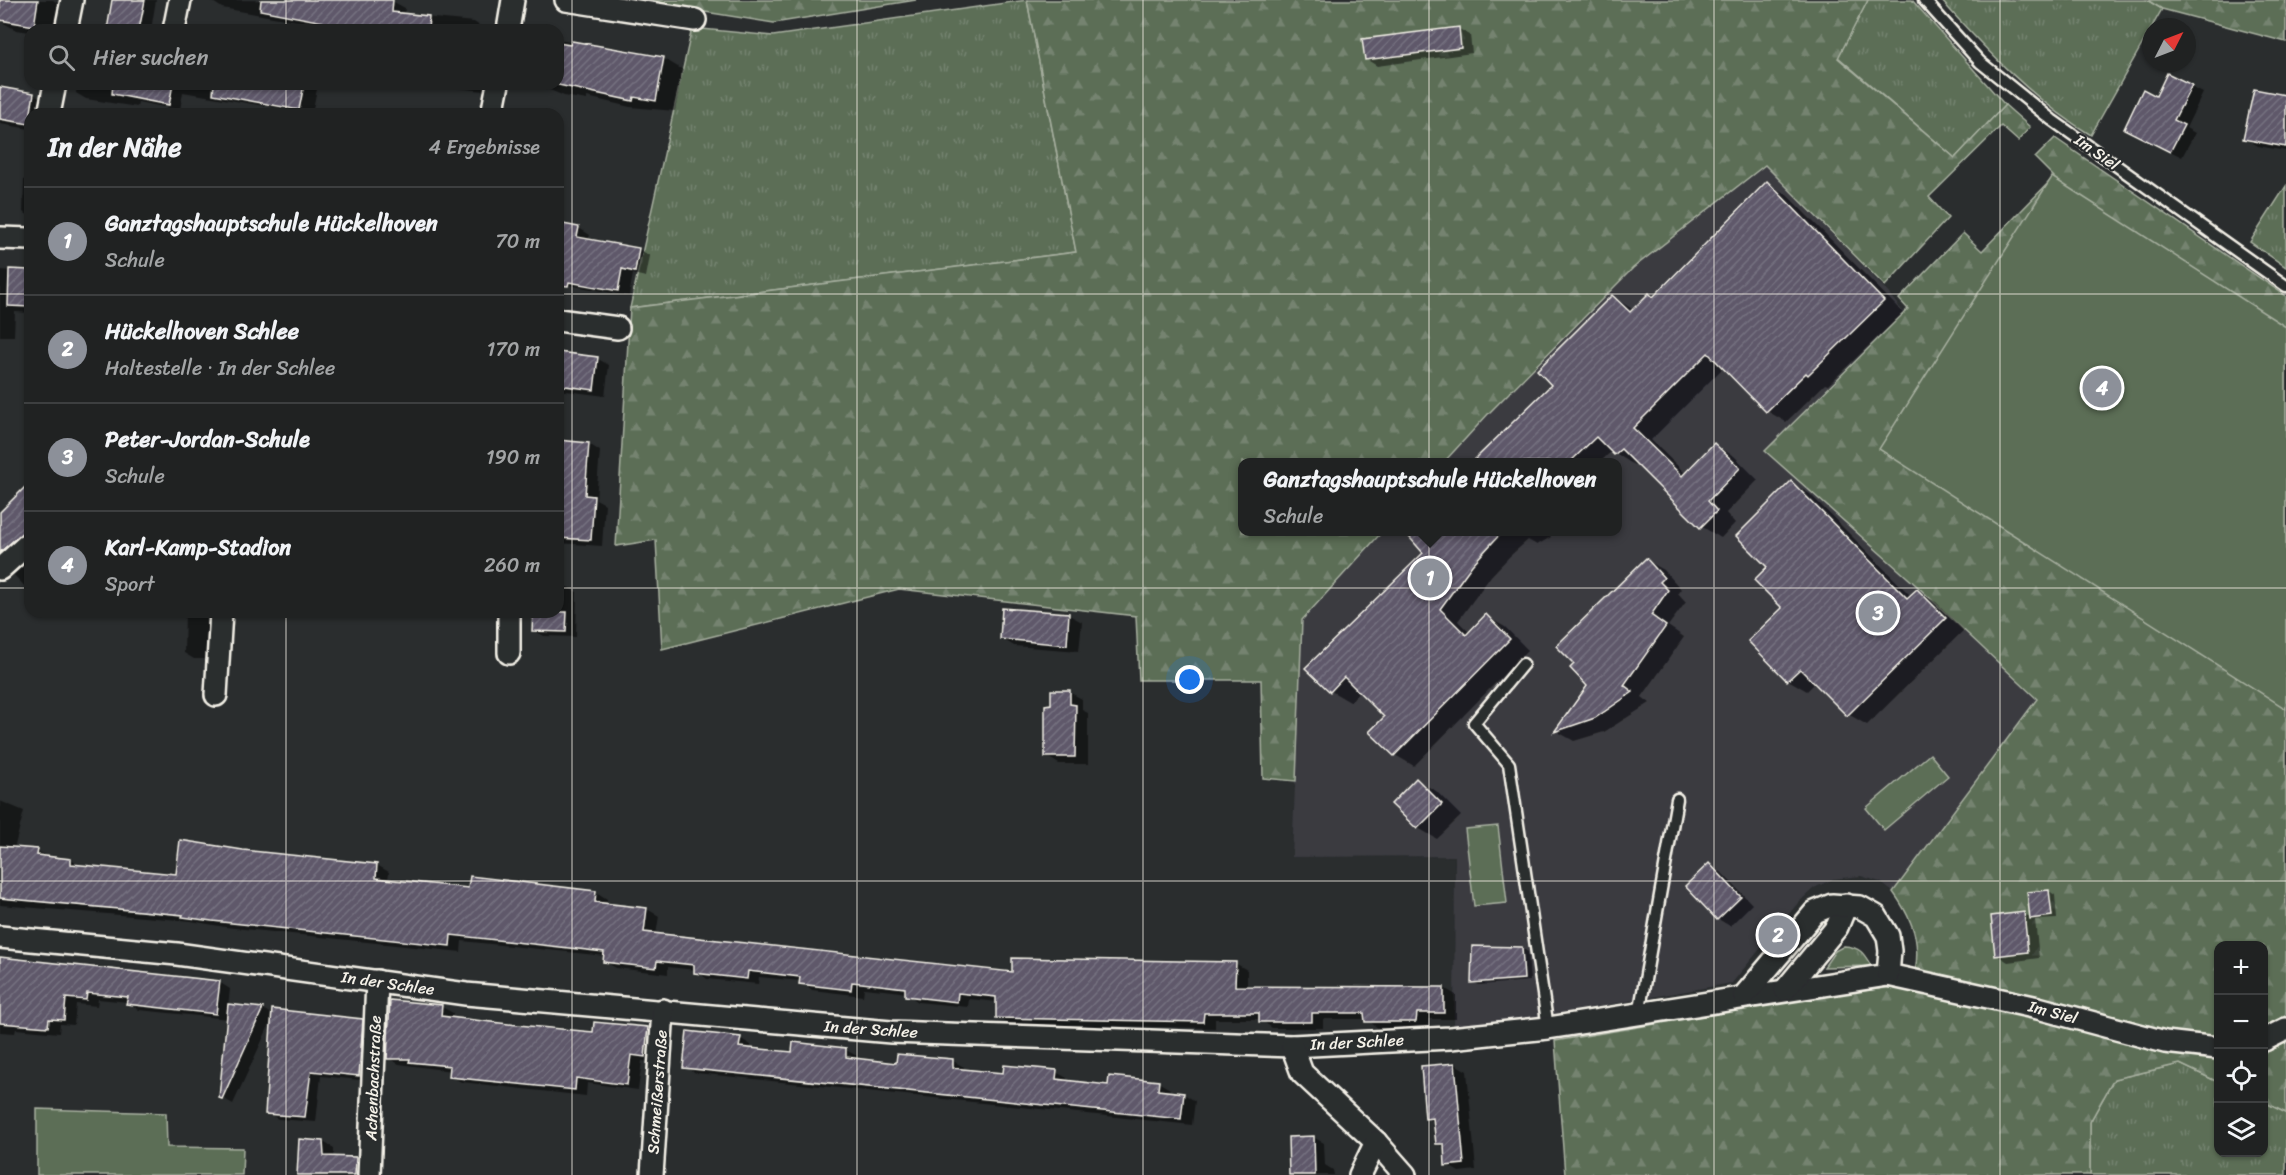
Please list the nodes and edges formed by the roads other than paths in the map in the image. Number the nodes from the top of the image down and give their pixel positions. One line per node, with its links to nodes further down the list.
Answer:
1 (72, 0): 7 (street)
2 (180, 0): 8 (street)
3 (513, 0): 9 (street)
4 (566, 0): 6 (street)
5 (1924, 0): 16 (lane, Im Siel)
6 (695, 20)
7 (67, 24)
8 (175, 24)
9 (509, 24)
10 (54, 90): 12 (street)
11 (497, 90): 13 (street)
12 (50, 108)
13 (493, 108)
14 (0, 238): 15 (street)
15 (24, 239)
16 (2286, 286)
17 (564, 321): 18 (street)
18 (618, 328)
19 (24, 547): 20 (street)
20 (0, 569)
21 (221, 618): 25 (street)
22 (509, 618): 23 (street)
23 (509, 653)
24 (1523, 664): 35 (lane)
25 (216, 695)
26 (1677, 799): 34 (lane)
27 (1846, 905): 29 (street); 31 (street); 32 (street)
28 (0, 937): 30 (street, In der Schlee)
29 (1888, 975): 31 (street, In der Schlee); 39 (street, Im Siel)
30 (377, 981): 33 (street, In der Schlee); 41 (street, Achenbachstraße)
31 (1785, 990): 32 (street, In der Schlee)
32 (1744, 996): 34 (street, In der Schlee)
33 (663, 1010): 38 (street, In der Schlee); 42 (street, Schmeißerstraße)
34 (1639, 1014): 35 (street, In der Schlee)
35 (1548, 1028): 38 (street, In der Schlee)
36 (2286, 1029): 37 (street)
37 (2268, 1038)
38 (1292, 1046): 40 (street)
39 (2214, 1048)
40 (1376, 1142): 43 (street); 44 (street)
41 (369, 1175)
42 (652, 1175)
43 (1360, 1175)
44 (1405, 1175)

